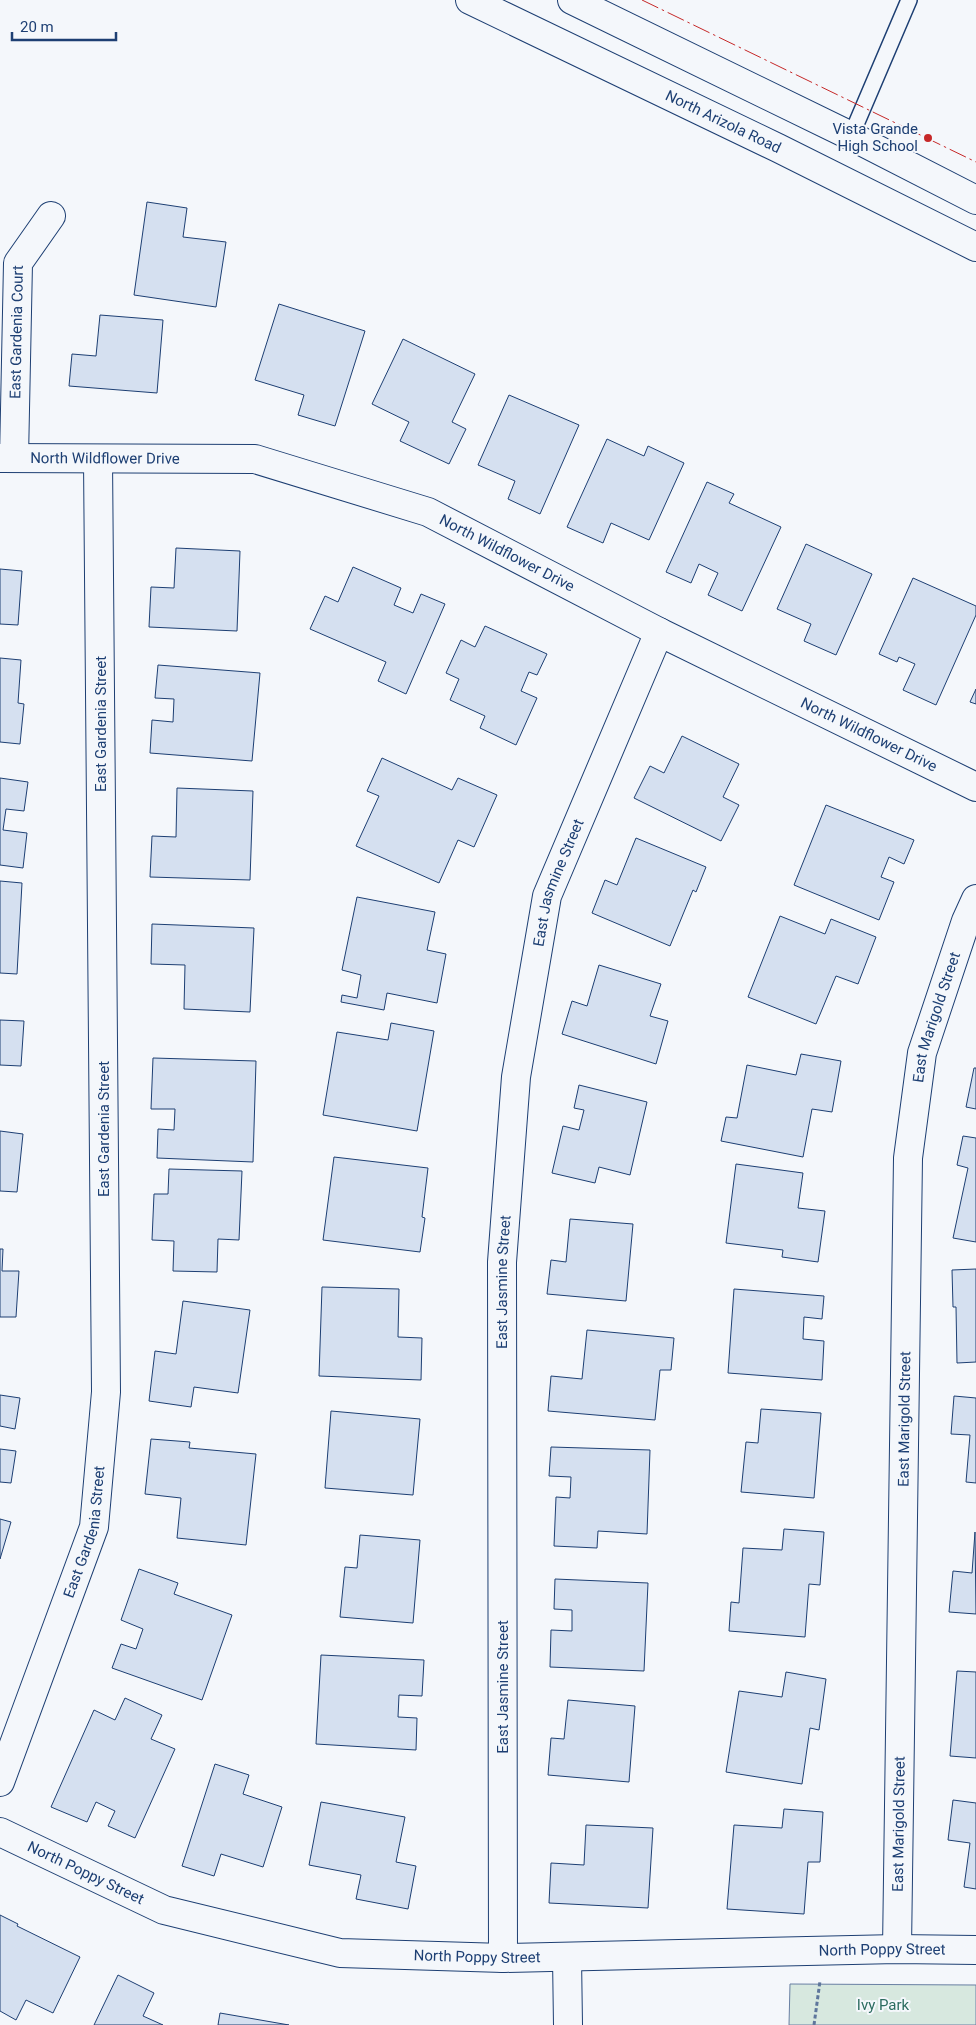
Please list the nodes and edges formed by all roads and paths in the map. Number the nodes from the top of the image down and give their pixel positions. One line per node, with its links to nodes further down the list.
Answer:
1 (470, 0): 7 (street, North Arizola Road)
2 (572, 0): 4 (street)
3 (909, 0): 4 (lane)
4 (851, 136): 5 (street)
5 (976, 200)
6 (51, 216): 8 (street, East Gardenia Court)
7 (976, 247)
8 (7, 458): 9 (street, North Wildflower Drive)
9 (98, 459): 10 (street, North Wildflower Drive); 13 (street, East Gardenia Street)
10 (659, 632): 11 (street, North Wildflower Drive); 18 (street, East Jasmine Street)
11 (976, 787)
12 (976, 899): 15 (street, East Marigold Street)
13 (0, 1782)
14 (0, 1832): 18 (street, North Poppy Street)
15 (897, 1949): 16 (street, North Poppy Street); 17 (street, North Poppy Street)
16 (976, 1950)
17 (567, 1957): 18 (street, North Poppy Street); 20 (street)
18 (503, 1958)
19 (819, 1991): 21 (path)
20 (568, 2025)
21 (814, 2025)

